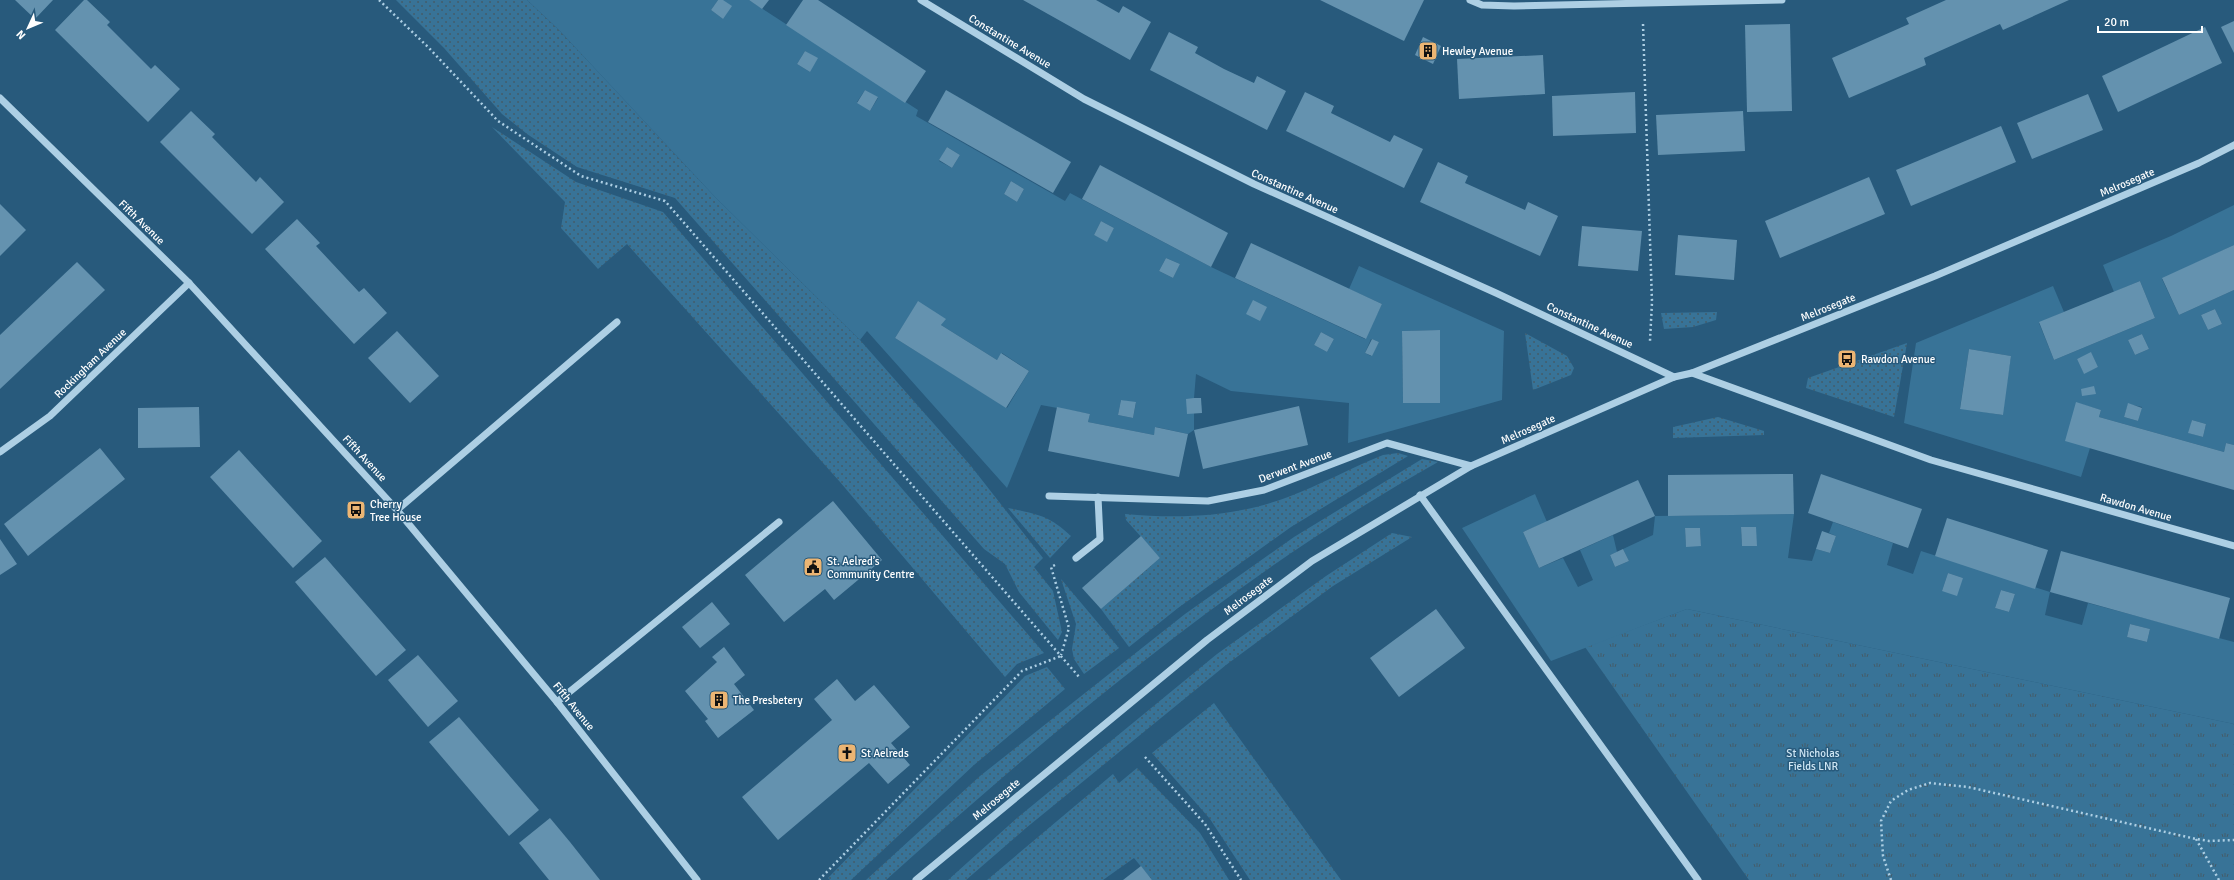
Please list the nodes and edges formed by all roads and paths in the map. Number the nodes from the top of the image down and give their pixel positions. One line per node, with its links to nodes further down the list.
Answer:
1 (379, 0): 22 (path)
2 (921, 0): 10 (street, Constantine Avenue)
3 (1470, 0): 5 (street)
4 (1782, 0): 5 (street)
5 (1642, 2): 10 (path)
6 (0, 98): 8 (street, Fifth Avenue)
7 (2234, 145): 11 (street, Melrosegate)
8 (189, 283): 13 (street, Rockingham Avenue); 18 (street, Fifth Avenue)
9 (617, 322): 18 (street)
10 (1638, 360): 12 (street, Constantine Avenue)
11 (1692, 373): 12 (street, Melrosegate); 20 (street, Rawdon Avenue)
12 (1674, 377): 14 (street, Melrosegate)
13 (0, 452)
14 (1471, 466): 15 (street, Melrosegate); 17 (street, Derwent Avenue)
15 (1420, 495): 30 (street, Melrosegate); 32 (street)
16 (1049, 496): 17 (street, Derwent Avenue)
17 (1098, 497): 21 (street)
18 (398, 510): 24 (street, Fifth Avenue)
19 (779, 522): 24 (street)
20 (2234, 546)
21 (1076, 558): 22 (path)
22 (1061, 656): 23 (path); 29 (path)
23 (1080, 678)
24 (557, 702): 28 (street, Fifth Avenue)
25 (1145, 757): 31 (path)
26 (2196, 839): 27 (path); 33 (path); 34 (path)
27 (2234, 840)
28 (696, 880)
29 (819, 880)
30 (916, 880)
31 (1241, 880)
32 (1698, 880)
33 (1891, 880)
34 (2219, 880)

